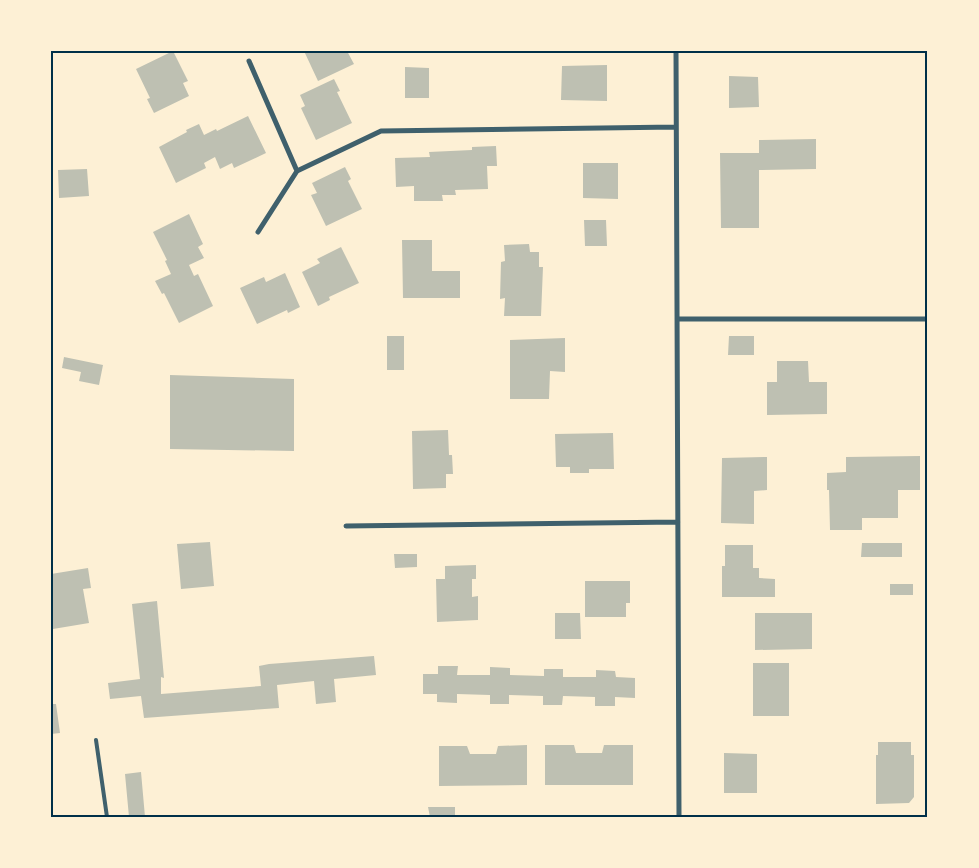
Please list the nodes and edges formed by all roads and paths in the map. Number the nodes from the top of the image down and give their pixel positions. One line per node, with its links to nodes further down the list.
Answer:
1 (676, 51): 3 (street)
2 (249, 61): 4 (street)
3 (676, 127): 4 (street); 6 (street)
4 (296, 171): 5 (street)
5 (258, 232)
6 (677, 319): 7 (street); 8 (street)
7 (928, 319)
8 (678, 522): 9 (street); 12 (street)
9 (346, 526)
10 (96, 740): 11 (lane)
11 (106, 817)
12 (679, 817)

